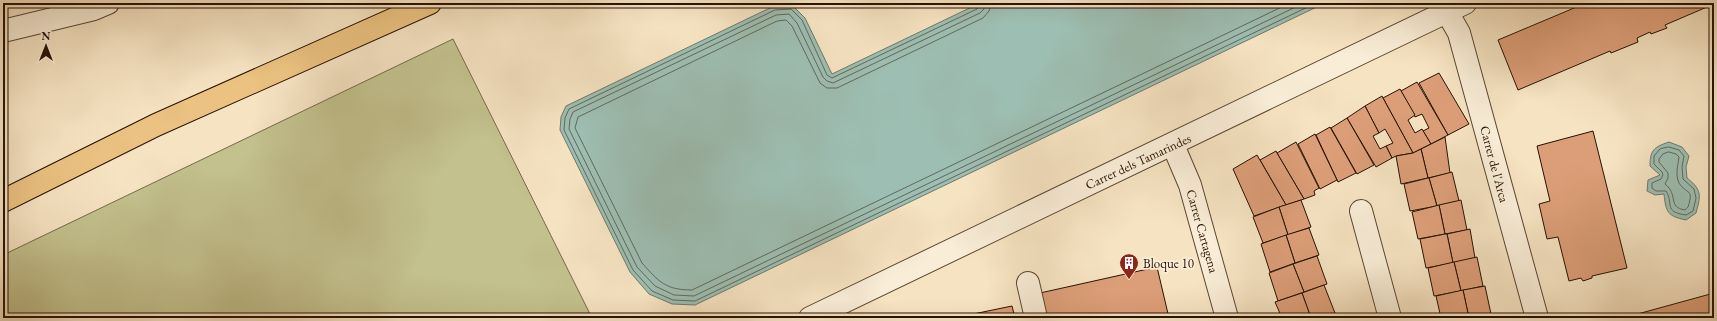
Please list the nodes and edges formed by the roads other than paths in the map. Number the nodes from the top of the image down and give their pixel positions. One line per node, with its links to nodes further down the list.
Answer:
1 (108, 3): 4 (street)
2 (430, 3): 6 (highway)
3 (1456, 7): 5 (street, Carrer dels Tamarindes); 13 (street, Carrer de l'Arca)
4 (3, 31)
5 (1173, 145): 9 (street, Carrer dels Tamarindes); 11 (street, Carrer Cartagena)
6 (3, 201)
7 (1361, 211): 12 (street)
8 (1028, 283): 10 (street)
9 (810, 318)
10 (1036, 318)
11 (1227, 318)
12 (1390, 318)
13 (1537, 318)

